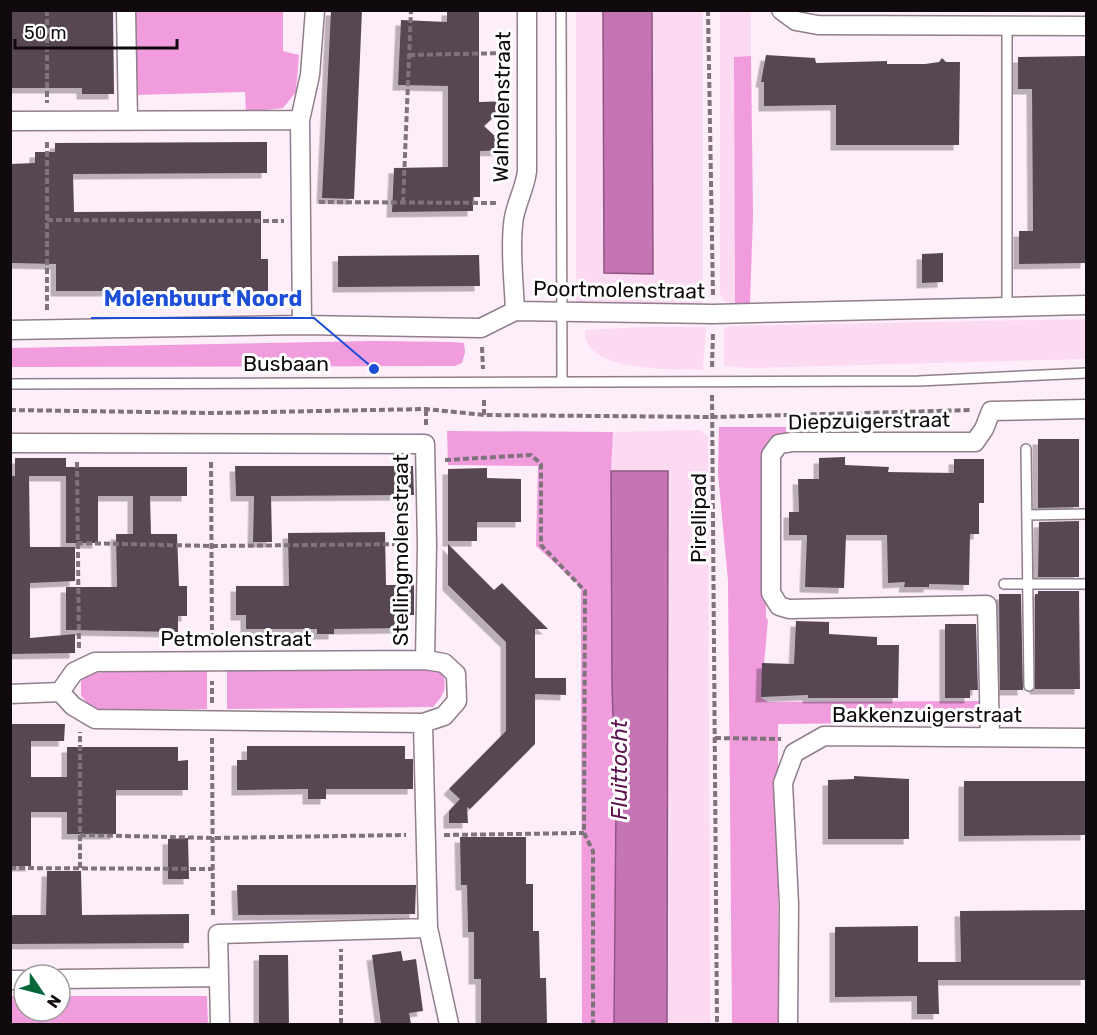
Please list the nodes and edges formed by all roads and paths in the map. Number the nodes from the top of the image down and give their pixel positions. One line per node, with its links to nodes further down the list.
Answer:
1 (47, 10): 15 (path)
2 (126, 10): 16 (street)
3 (315, 10): 13 (street)
4 (411, 10): 12 (path)
5 (527, 10): 11 (street, Walmolenstraat)
6 (561, 10): 25 (lane)
7 (708, 10): 26 (path, Pirellipad)
8 (781, 10): 9 (street)
9 (1007, 25): 10 (street); 23 (lane)
10 (1086, 26)
11 (527, 53): 12 (path); 19 (street, Walmolenstraat)
12 (409, 55): 18 (path)
13 (300, 120): 16 (street); 17 (street)
14 (10, 121): 15 (street)
15 (47, 121): 16 (street); 20 (path)
16 (128, 121)
17 (301, 201): 18 (path); 21 (street)
18 (403, 203): 19 (path)
19 (518, 204): 24 (street, Walmolenstraat)
20 (47, 220): 21 (path); 29 (path)
21 (301, 221): 27 (street)
22 (1086, 305): 23 (street, Poortmolenstraat)
23 (1007, 309): 26 (street, Poortmolenstraat)
24 (515, 311): 25 (street, Poortmolenstraat); 27 (street, Poortmolenstraat)
25 (562, 311): 26 (street, Poortmolenstraat); 31 (lane)
26 (713, 314): 32 (path, Pirellipad)
27 (302, 325): 29 (street, Poortmolenstraat)
28 (10, 330): 29 (street, Poortmolenstraat)
29 (47, 331)
30 (1086, 373): 32 (lane, Busbaan)
31 (562, 381): 32 (lane, Busbaan); 33 (lane, Busbaan)
32 (712, 382): 37 (path, Pirellipad)
33 (10, 384)
34 (1086, 409): 36 (street)
35 (10, 410): 37 (path)
36 (991, 411): 37 (path); 56 (street, Diepzuigerstraat)
37 (713, 417): 57 (path, Pirellipad)
38 (10, 443): 39 (street, Stellingmolenstraat)
39 (77, 443): 41 (street, Stellingmolenstraat); 44 (path)
40 (1026, 449): 43 (lane)
41 (427, 461): 45 (street, Stellingmolenstraat); 60 (path)
42 (1086, 514): 43 (lane)
43 (1027, 515): 47 (lane)
44 (77, 543): 45 (path); 50 (path)
45 (427, 544): 49 (street, Stellingmolenstraat)
46 (1004, 584): 47 (lane)
47 (1028, 584): 48 (lane); 51 (lane)
48 (1086, 584)
49 (425, 660): 50 (street, Petmolenstraat); 55 (street, Stellingmolenstraat)
50 (86, 667): 52 (street)
51 (1029, 686)
52 (60, 692): 53 (street); 54 (street)
53 (10, 694)
54 (89, 716): 55 (street); 61 (path)
55 (423, 723): 62 (street)
56 (990, 736): 58 (street, Bakkenzuigerstraat); 59 (street, Bakkenzuigerstraat)
57 (715, 738): 59 (path); 74 (path, Pirellipad)
58 (1086, 738)
59 (794, 753): 75 (street)
60 (584, 833): 62 (path); 73 (path)
61 (80, 835): 62 (path); 63 (path)
62 (426, 835): 66 (street)
63 (80, 867): 64 (path); 65 (path)
64 (10, 868)
65 (213, 869)
66 (428, 928): 67 (street); 72 (street)
67 (341, 931): 68 (street); 71 (path)
68 (219, 977): 69 (street); 70 (street)
69 (72, 980)
70 (220, 1024)
71 (340, 1024)
72 (449, 1024)
73 (593, 1024)
74 (717, 1024)
75 (788, 1024)

